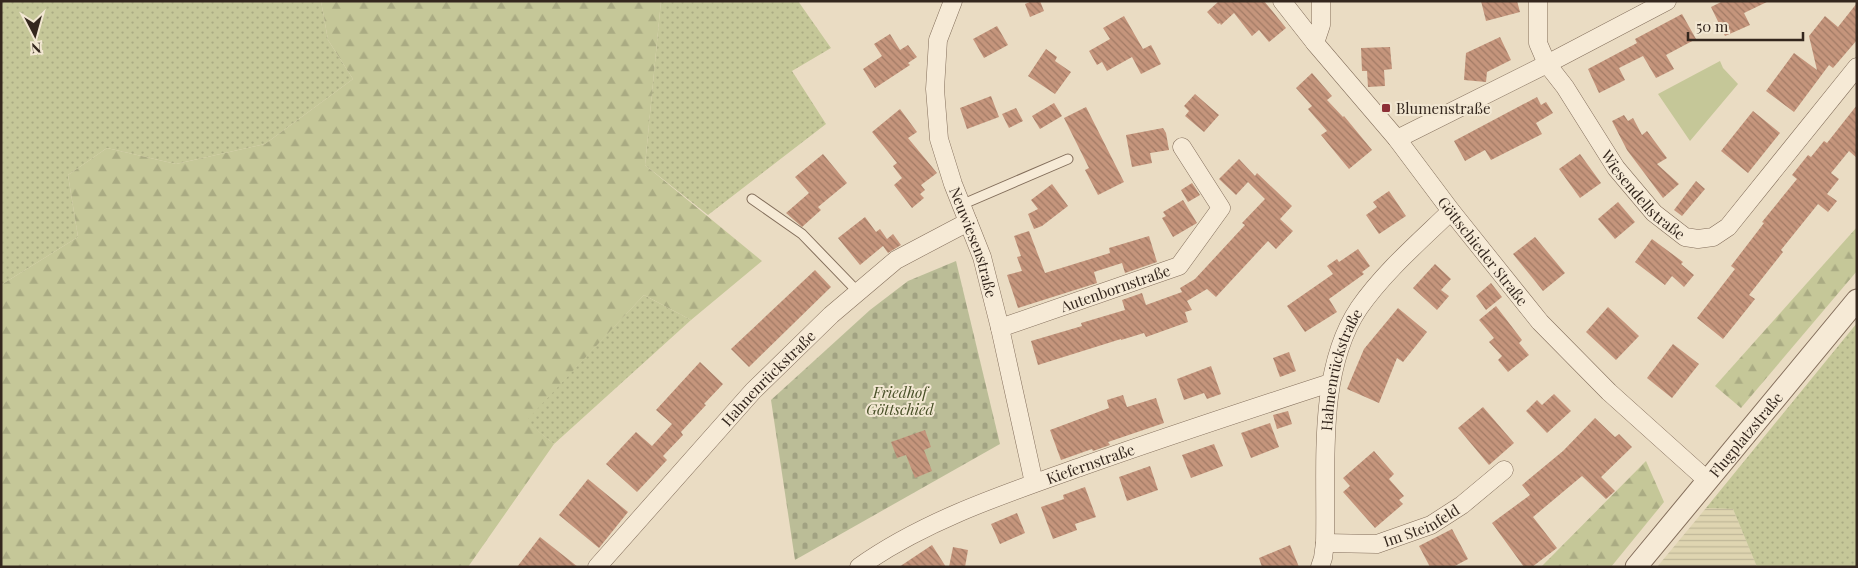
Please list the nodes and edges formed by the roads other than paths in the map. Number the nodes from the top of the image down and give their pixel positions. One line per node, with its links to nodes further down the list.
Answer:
1 (953, 1): 13 (street, Neuwiesenstraße)
2 (1282, 1): 6 (street, Göttschieder Straße)
3 (1321, 1): 6 (street)
4 (1538, 1): 7 (street, Wiesendellstraße)
5 (1668, 1): 7 (street)
6 (1315, 44): 9 (street, Göttschieder Straße)
7 (1547, 64): 8 (street, Wiesendellstraße); 9 (street)
8 (1857, 67)
9 (1397, 139): 14 (street, Göttschieder Straße)
10 (1182, 146): 18 (street, Autenbornstraße)
11 (1068, 160): 13 (lane)
12 (752, 199): 16 (lane)
13 (961, 205): 15 (street, Neuwiesenstraße)
14 (1451, 211): 19 (street, Hahnenrückstraße); 21 (street, Göttschieder Straße)
15 (968, 222): 16 (street, Hahnenrückstraße); 18 (street, Neuwiesenstraße)
16 (858, 292): 24 (street, Hahnenrückstraße)
17 (1857, 300): 21 (street, Flugplatzstraße)
18 (1000, 328): 22 (street, Neuwiesenstraße)
19 (1330, 383): 22 (street, Kiefernstraße); 23 (street, Hahnenrückstraße)
20 (1504, 470): 23 (street, Im Steinfeld)
21 (1708, 481): 27 (street, Flugplatzstraße)
22 (1034, 483): 25 (street, Kiefernstraße)
23 (1325, 543): 26 (street, Hahnenrückstraße)
24 (597, 567)
25 (859, 567)
26 (1320, 567)
27 (1636, 567)

